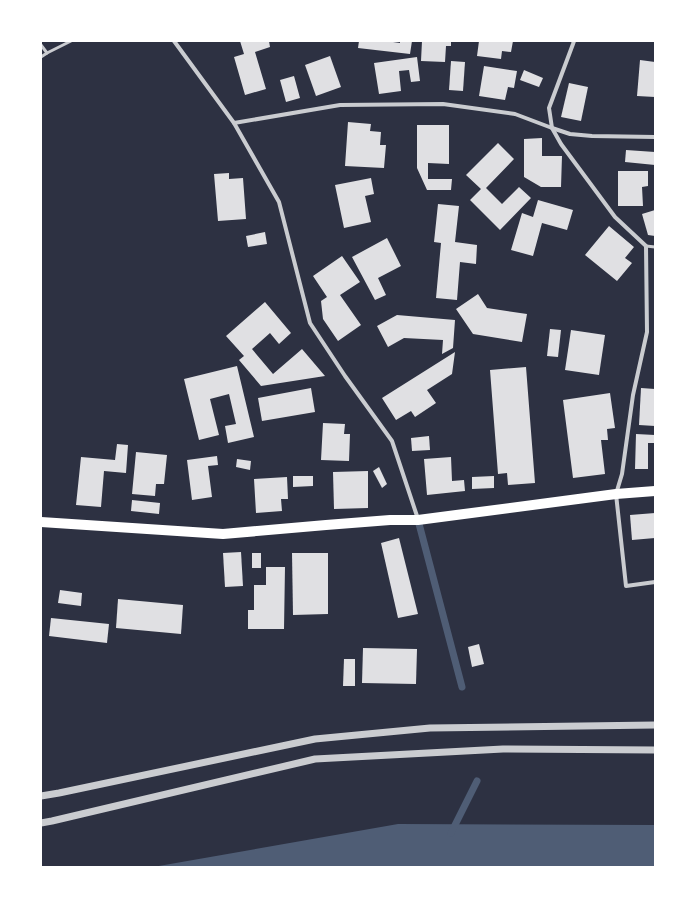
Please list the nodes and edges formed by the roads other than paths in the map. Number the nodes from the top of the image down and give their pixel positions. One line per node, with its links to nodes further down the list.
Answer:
1 (71, 41): 5 (lane)
2 (174, 41): 7 (street)
3 (574, 41): 8 (street)
4 (41, 45): 5 (lane)
5 (47, 53): 6 (lane)
6 (41, 57)
7 (234, 123): 8 (street); 14 (street)
8 (552, 128): 9 (street); 10 (street)
9 (655, 138)
10 (646, 246): 11 (lane); 13 (street)
11 (655, 247)
12 (655, 491): 13 (main road)
13 (616, 494): 14 (main road); 16 (street)
14 (418, 520): 15 (main road)
15 (41, 522)
16 (655, 582)
17 (655, 725): 19 (street)
18 (655, 750): 20 (street)
19 (41, 796)
20 (41, 823)

